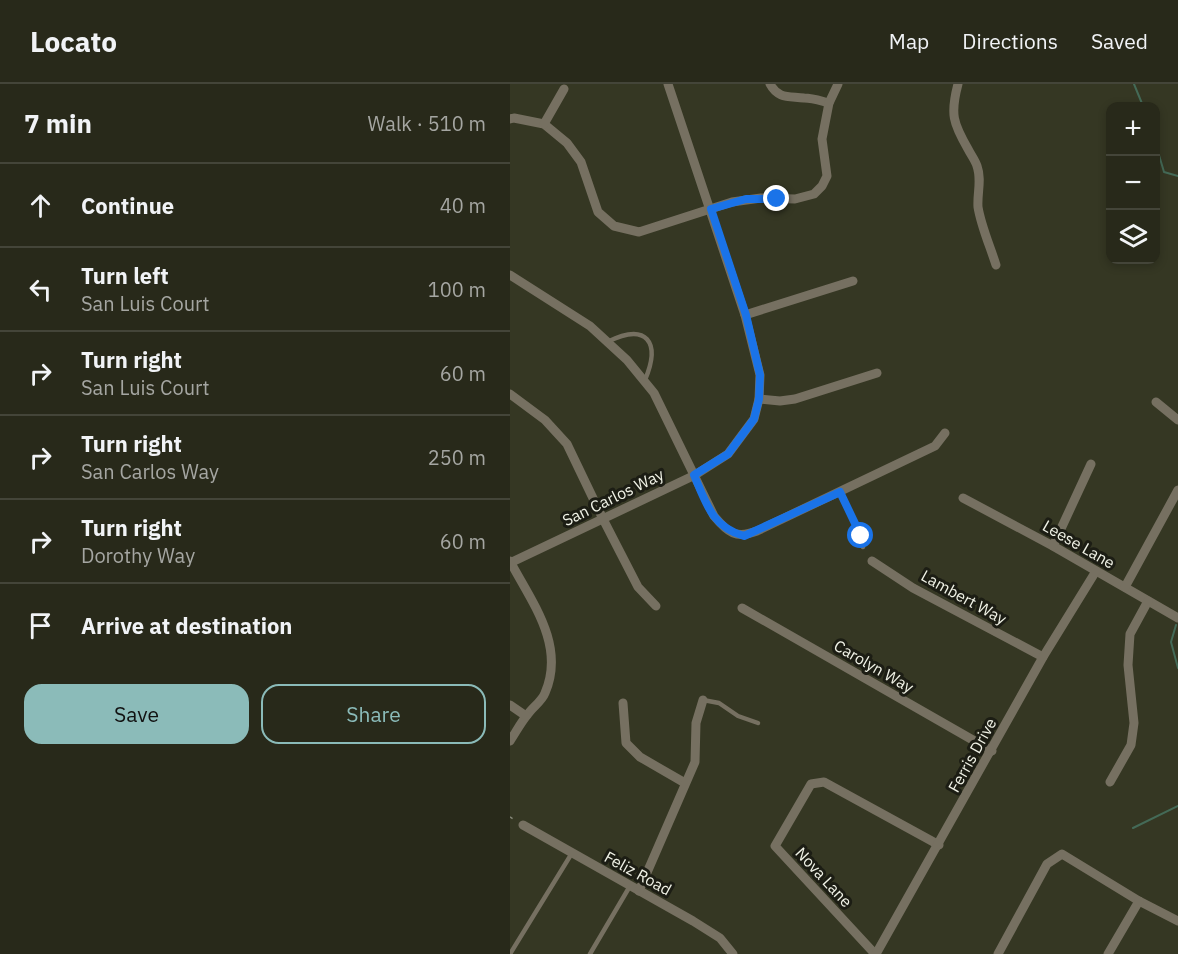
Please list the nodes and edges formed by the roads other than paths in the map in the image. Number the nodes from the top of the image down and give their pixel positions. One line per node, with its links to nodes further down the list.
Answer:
1 (668, 84): 9 (street, San Carlos Way)
2 (770, 84): 6 (street)
3 (838, 84): 6 (street)
4 (957, 84): 10 (street)
5 (564, 89): 8 (street)
6 (829, 103): 9 (street)
7 (510, 119): 8 (street)
8 (544, 124): 9 (street)
9 (711, 209): 13 (street, San Carlos Way)
10 (996, 265)
11 (510, 275): 14 (street)
12 (853, 281): 13 (street)
13 (746, 315): 18 (street, San Carlos Way)
14 (607, 342): 16 (street); 16 (lane)
15 (877, 373): 18 (street)
16 (645, 382): 23 (street)
17 (510, 394): 27 (street)
18 (759, 399): 23 (street, San Carlos Way)
19 (1156, 402): 20 (street)
20 (1178, 420)
21 (945, 433): 25 (street)
22 (1091, 464): 28 (street)
23 (694, 475): 25 (street); 27 (street, San Carlos Way)
24 (1178, 490): 33 (street)
25 (840, 492): 29 (lane)
26 (963, 498): 28 (street, Leese Lane)
27 (603, 519): 31 (street, San Carlos Way); 35 (street)
28 (1053, 546): 32 (street, Leese Lane)
29 (863, 547)
30 (872, 561): 38 (street, Lambert Way)
31 (510, 562): 42 (street)
32 (1096, 571): 33 (street, Leese Lane); 38 (street, Ferris Drive)
33 (1125, 587): 34 (street, Leese Lane)
34 (1148, 601): 37 (street, Leese Lane); 46 (street)
35 (656, 606)
36 (742, 608): 45 (street, Carolyn Way)
37 (1178, 618)
38 (1043, 657): 45 (street, Ferris Drive)
39 (703, 700): 43 (lane); 47 (street)
40 (623, 703): 47 (street)
41 (510, 705): 42 (street)
42 (526, 716): 44 (street)
43 (758, 723)
44 (510, 741)
45 (992, 751): 49 (street, Ferris Drive)
46 (1110, 782)
47 (685, 783): 51 (street)
48 (523, 825): 50 (street, Feliz Road)
49 (939, 845): 57 (street, Ferris Drive); 57 (street, Nova Lane)
50 (572, 853): 51 (street, Feliz Road); 54 (lane)
51 (634, 888): 55 (lane); 56 (street, Feliz Road)
52 (1139, 901): 53 (street); 58 (street); 59 (street)
53 (1178, 921)
54 (510, 954)
55 (590, 954)
56 (733, 954)
57 (876, 954)
58 (998, 954)
59 (1108, 954)

